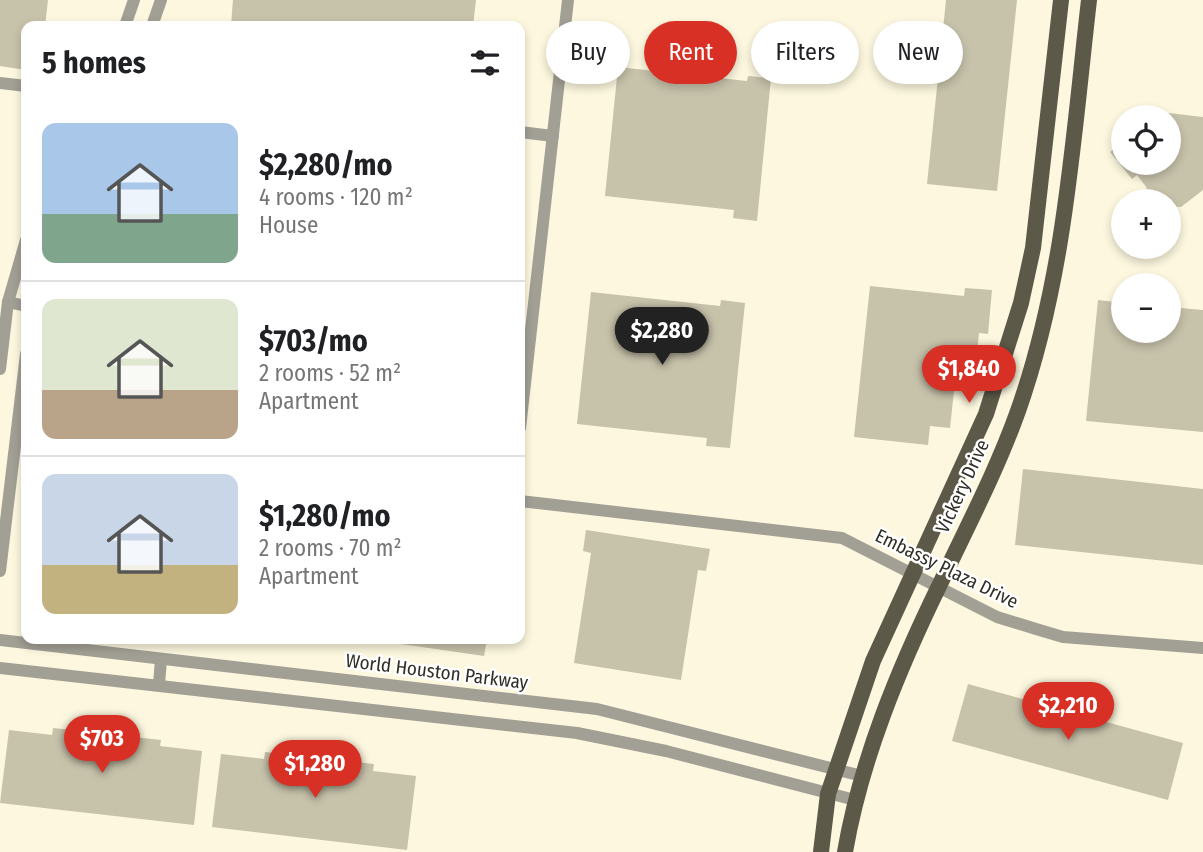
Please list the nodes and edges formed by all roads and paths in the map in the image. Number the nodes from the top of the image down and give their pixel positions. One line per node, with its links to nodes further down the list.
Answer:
1 (134, 0): 6 (street)
2 (161, 0): 7 (street)
3 (568, 0): 11 (street)
4 (1061, 0): 21 (main road, Vickery Drive)
5 (1089, 0): 22 (main road, Vickery Drive)
6 (127, 21)
7 (154, 21)
8 (0, 83): 9 (street)
9 (21, 85)
10 (525, 133): 11 (street)
11 (553, 136): 16 (street)
12 (21, 257): 13 (street)
13 (8, 302): 14 (street); 15 (street)
14 (21, 305)
15 (0, 369)
16 (525, 384)
17 (21, 447): 18 (street)
18 (5, 493): 20 (street)
19 (525, 502): 21 (street, Embassy Plaza Drive)
20 (0, 571)
21 (913, 574): 22 (street, Embassy Plaza Drive); 36 (main road, Vickery Drive)
22 (938, 587): 26 (street, Embassy Plaza Drive); 37 (main road, Vickery Drive)
23 (0, 640): 24 (street, World Houston Parkway)
24 (21, 642)
25 (34, 644): 27 (street, World Houston Parkway)
26 (1203, 648)
27 (161, 659): 29 (street, World Houston Parkway); 30 (street)
28 (0, 667): 30 (street)
29 (331, 678): 31 (street, World Houston Parkway); 32 (street)
30 (159, 685): 32 (street)
31 (521, 700): 33 (street); 34 (street, World Houston Parkway)
32 (328, 704): 33 (street)
33 (519, 724): 35 (street)
34 (672, 727): 35 (street); 36 (street, World Houston Parkway)
35 (666, 751): 38 (street)
36 (835, 769): 37 (street, World Houston Parkway); 38 (main road, Vickery Drive)
37 (862, 776): 39 (main road, Vickery Drive)
38 (828, 794): 39 (street); 40 (main road, Vickery Drive)
39 (855, 800): 41 (main road, Vickery Drive)
40 (821, 852)
41 (845, 852)

